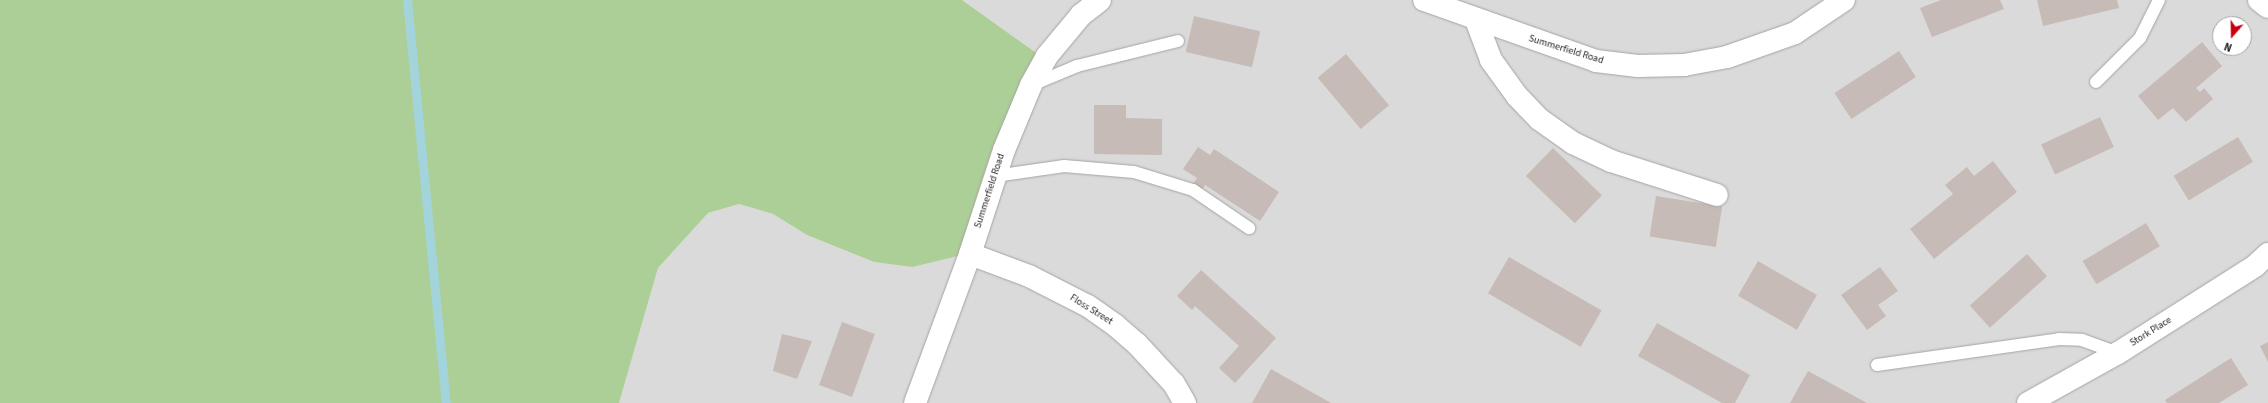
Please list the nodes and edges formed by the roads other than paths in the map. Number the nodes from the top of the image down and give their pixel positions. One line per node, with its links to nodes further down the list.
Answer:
1 (1100, 0): 10 (street, Summerfield Road)
2 (1424, 0): 7 (street, Summerfield Road)
3 (1844, 0): 7 (street, Summerfield Road)
4 (2159, 0): 9 (lane)
5 (2259, 0): 6 (street)
6 (2268, 7)
7 (1476, 20): 12 (street)
8 (1178, 41): 10 (lane)
9 (2096, 82)
10 (1031, 86): 11 (street, Summerfield Road)
11 (995, 176): 13 (lane); 14 (street, Summerfield Road)
12 (1717, 195)
13 (1250, 228)
14 (970, 254): 18 (street, Summerfield Road); 19 (street, Floss Street)
15 (2268, 254): 16 (street, Stork Place)
16 (2118, 353): 17 (lane); 20 (street, Stork Place)
17 (1877, 365)
18 (915, 403)
19 (1185, 403)
20 (2028, 403)

